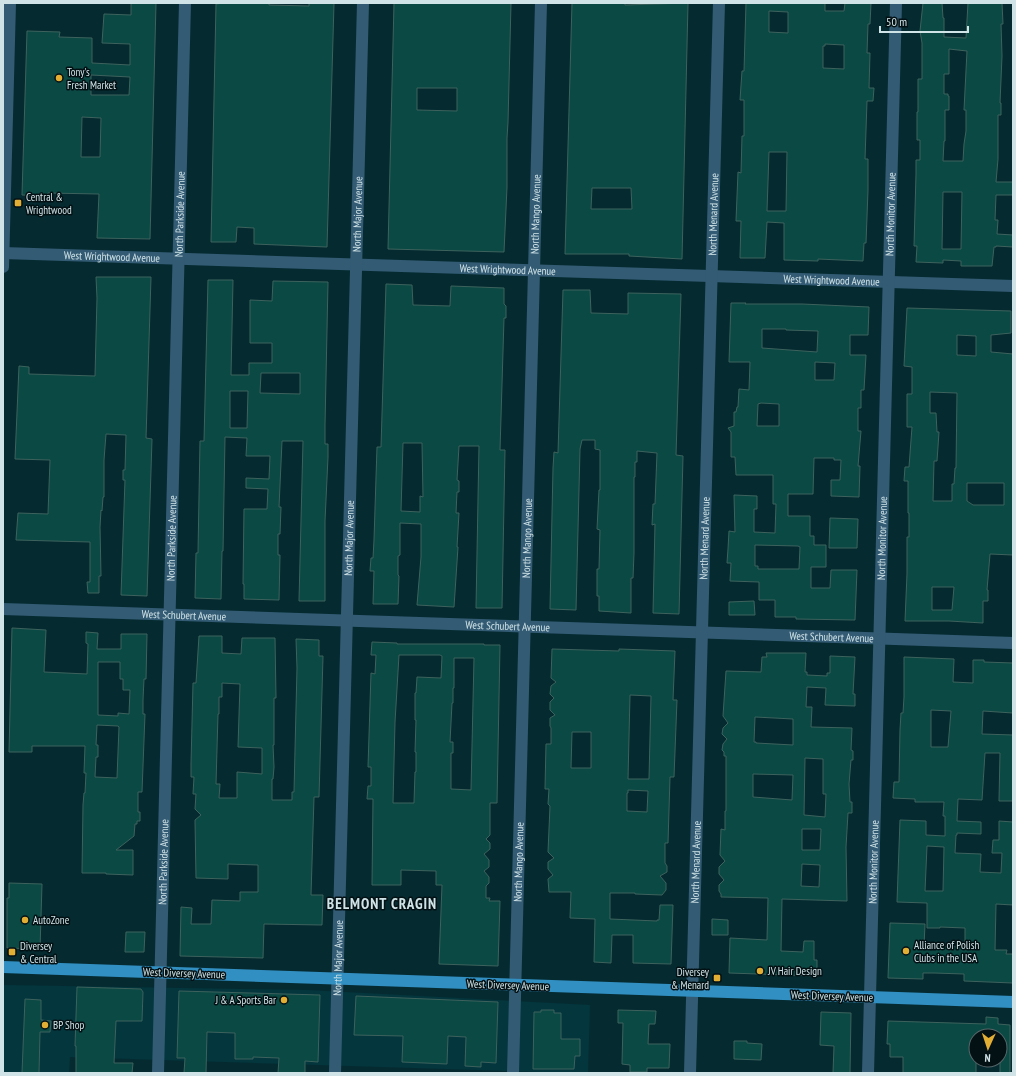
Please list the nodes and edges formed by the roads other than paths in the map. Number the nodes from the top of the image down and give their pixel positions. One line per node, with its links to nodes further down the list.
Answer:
1 (10, 3): 7 (street)
2 (185, 3): 8 (street, North Parkside Avenue)
3 (363, 3): 9 (street, North Major Avenue)
4 (541, 3): 11 (street, North Mango Avenue)
5 (719, 3): 12 (street, North Menard Avenue)
6 (896, 3): 13 (street, North Monitor Avenue)
7 (3, 253): 8 (street, West Wrightwood Avenue); 10 (street)
8 (178, 259): 9 (street, West Wrightwood Avenue); 16 (street, North Parkside Avenue)
9 (356, 264): 11 (street, West Wrightwood Avenue); 17 (street, North Major Avenue)
10 (3, 267)
11 (534, 270): 12 (street, West Wrightwood Avenue); 18 (street, North Mango Avenue)
12 (711, 276): 13 (street, West Wrightwood Avenue); 19 (street, North Menard Avenue)
13 (889, 282): 14 (street, West Wrightwood Avenue); 20 (street, North Monitor Avenue)
14 (1013, 286)
15 (3, 609): 16 (street, West Schubert Avenue)
16 (169, 615): 17 (street, West Schubert Avenue); 23 (street, North Parkside Avenue)
17 (347, 621): 18 (street, West Schubert Avenue); 24 (street, North Major Avenue)
18 (525, 626): 19 (street, West Schubert Avenue); 25 (street, North Mango Avenue)
19 (702, 632): 20 (street, West Schubert Avenue); 26 (street, North Menard Avenue)
20 (880, 638): 21 (street, West Schubert Avenue); 27 (street, North Monitor Avenue)
21 (1013, 643)
22 (3, 967): 23 (main road, West Diversey Avenue)
23 (160, 972): 24 (main road, West Diversey Avenue); 29 (street, North Parkside Avenue)
24 (337, 979): 25 (main road, West Diversey Avenue); 30 (street, North Major Avenue)
25 (515, 985): 26 (main road, West Diversey Avenue); 31 (street, North Mango Avenue)
26 (692, 991): 27 (main road, West Diversey Avenue); 32 (street, North Menard Avenue)
27 (870, 997): 28 (main road, West Diversey Avenue); 33 (street, North Monitor Avenue)
28 (1013, 1002)
29 (158, 1073)
30 (335, 1073)
31 (513, 1073)
32 (690, 1073)
33 (868, 1073)

